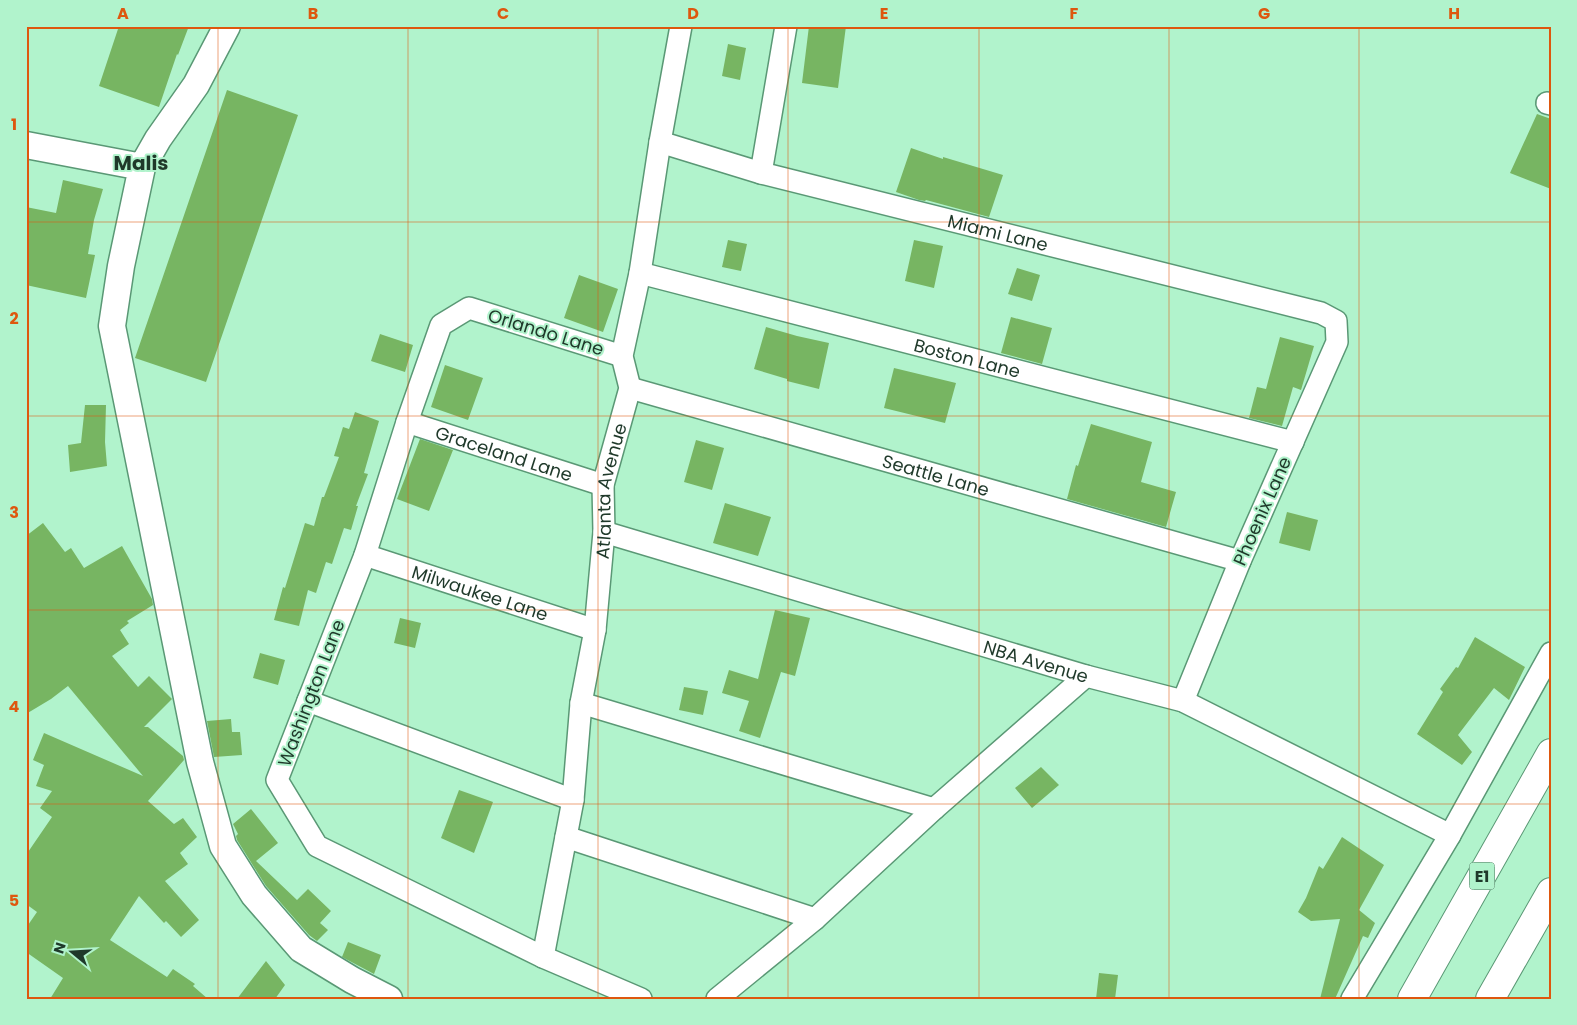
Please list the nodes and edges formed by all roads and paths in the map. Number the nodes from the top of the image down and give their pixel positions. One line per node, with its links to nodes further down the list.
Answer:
1 (227, 26): 6 (street)
2 (681, 26): 4 (street, Atlanta Avenue)
3 (786, 26): 7 (street)
4 (660, 142): 7 (street, Miami Lane); 8 (street, Atlanta Avenue)
5 (26, 145): 6 (street)
6 (142, 167): 33 (street)
7 (761, 173): 10 (street, Miami Lane)
8 (640, 273): 11 (street, Atlanta Avenue); 14 (street, Boston Lane)
9 (469, 308): 11 (street, Orlando Lane); 13 (street, Washington Lane)
10 (1336, 321): 14 (street, Phoenix Lane)
11 (622, 356): 12 (street, Atlanta Avenue)
12 (630, 388): 15 (street, Atlanta Avenue); 18 (street, Seattle Lane)
13 (406, 422): 15 (street, Graceland Lane); 17 (street, Washington Lane)
14 (1293, 442): 18 (street, Phoenix Lane)
15 (603, 485): 16 (street, Atlanta Avenue)
16 (604, 532): 19 (street, Atlanta Avenue); 21 (street, NBA Avenue)
17 (365, 554): 19 (street, Milwaukee Lane); 22 (street, Washington Lane)
18 (1240, 561): 23 (street, Phoenix Lane)
19 (595, 630): 24 (street, Atlanta Avenue)
20 (1551, 652): 28 (street)
21 (1086, 676): 23 (street, NBA Avenue); 27 (street)
22 (308, 701): 26 (street); 32 (street, Washington Lane)
23 (1183, 701): 28 (street, NBA Avenue)
24 (581, 703): 26 (street, Atlanta Avenue); 27 (street)
25 (1551, 753): 37 (highway, E1)
26 (573, 800): 29 (street, Atlanta Avenue)
27 (934, 809): 31 (street)
28 (1450, 835): 36 (street)
29 (566, 837): 31 (street); 32 (street, Atlanta Avenue)
30 (1551, 892): 38 (highway)
31 (815, 919): 35 (street)
32 (543, 957): 34 (street)
33 (389, 999)
34 (641, 999)
35 (717, 999)
36 (1352, 999)
37 (1412, 999)
38 (1490, 999)

